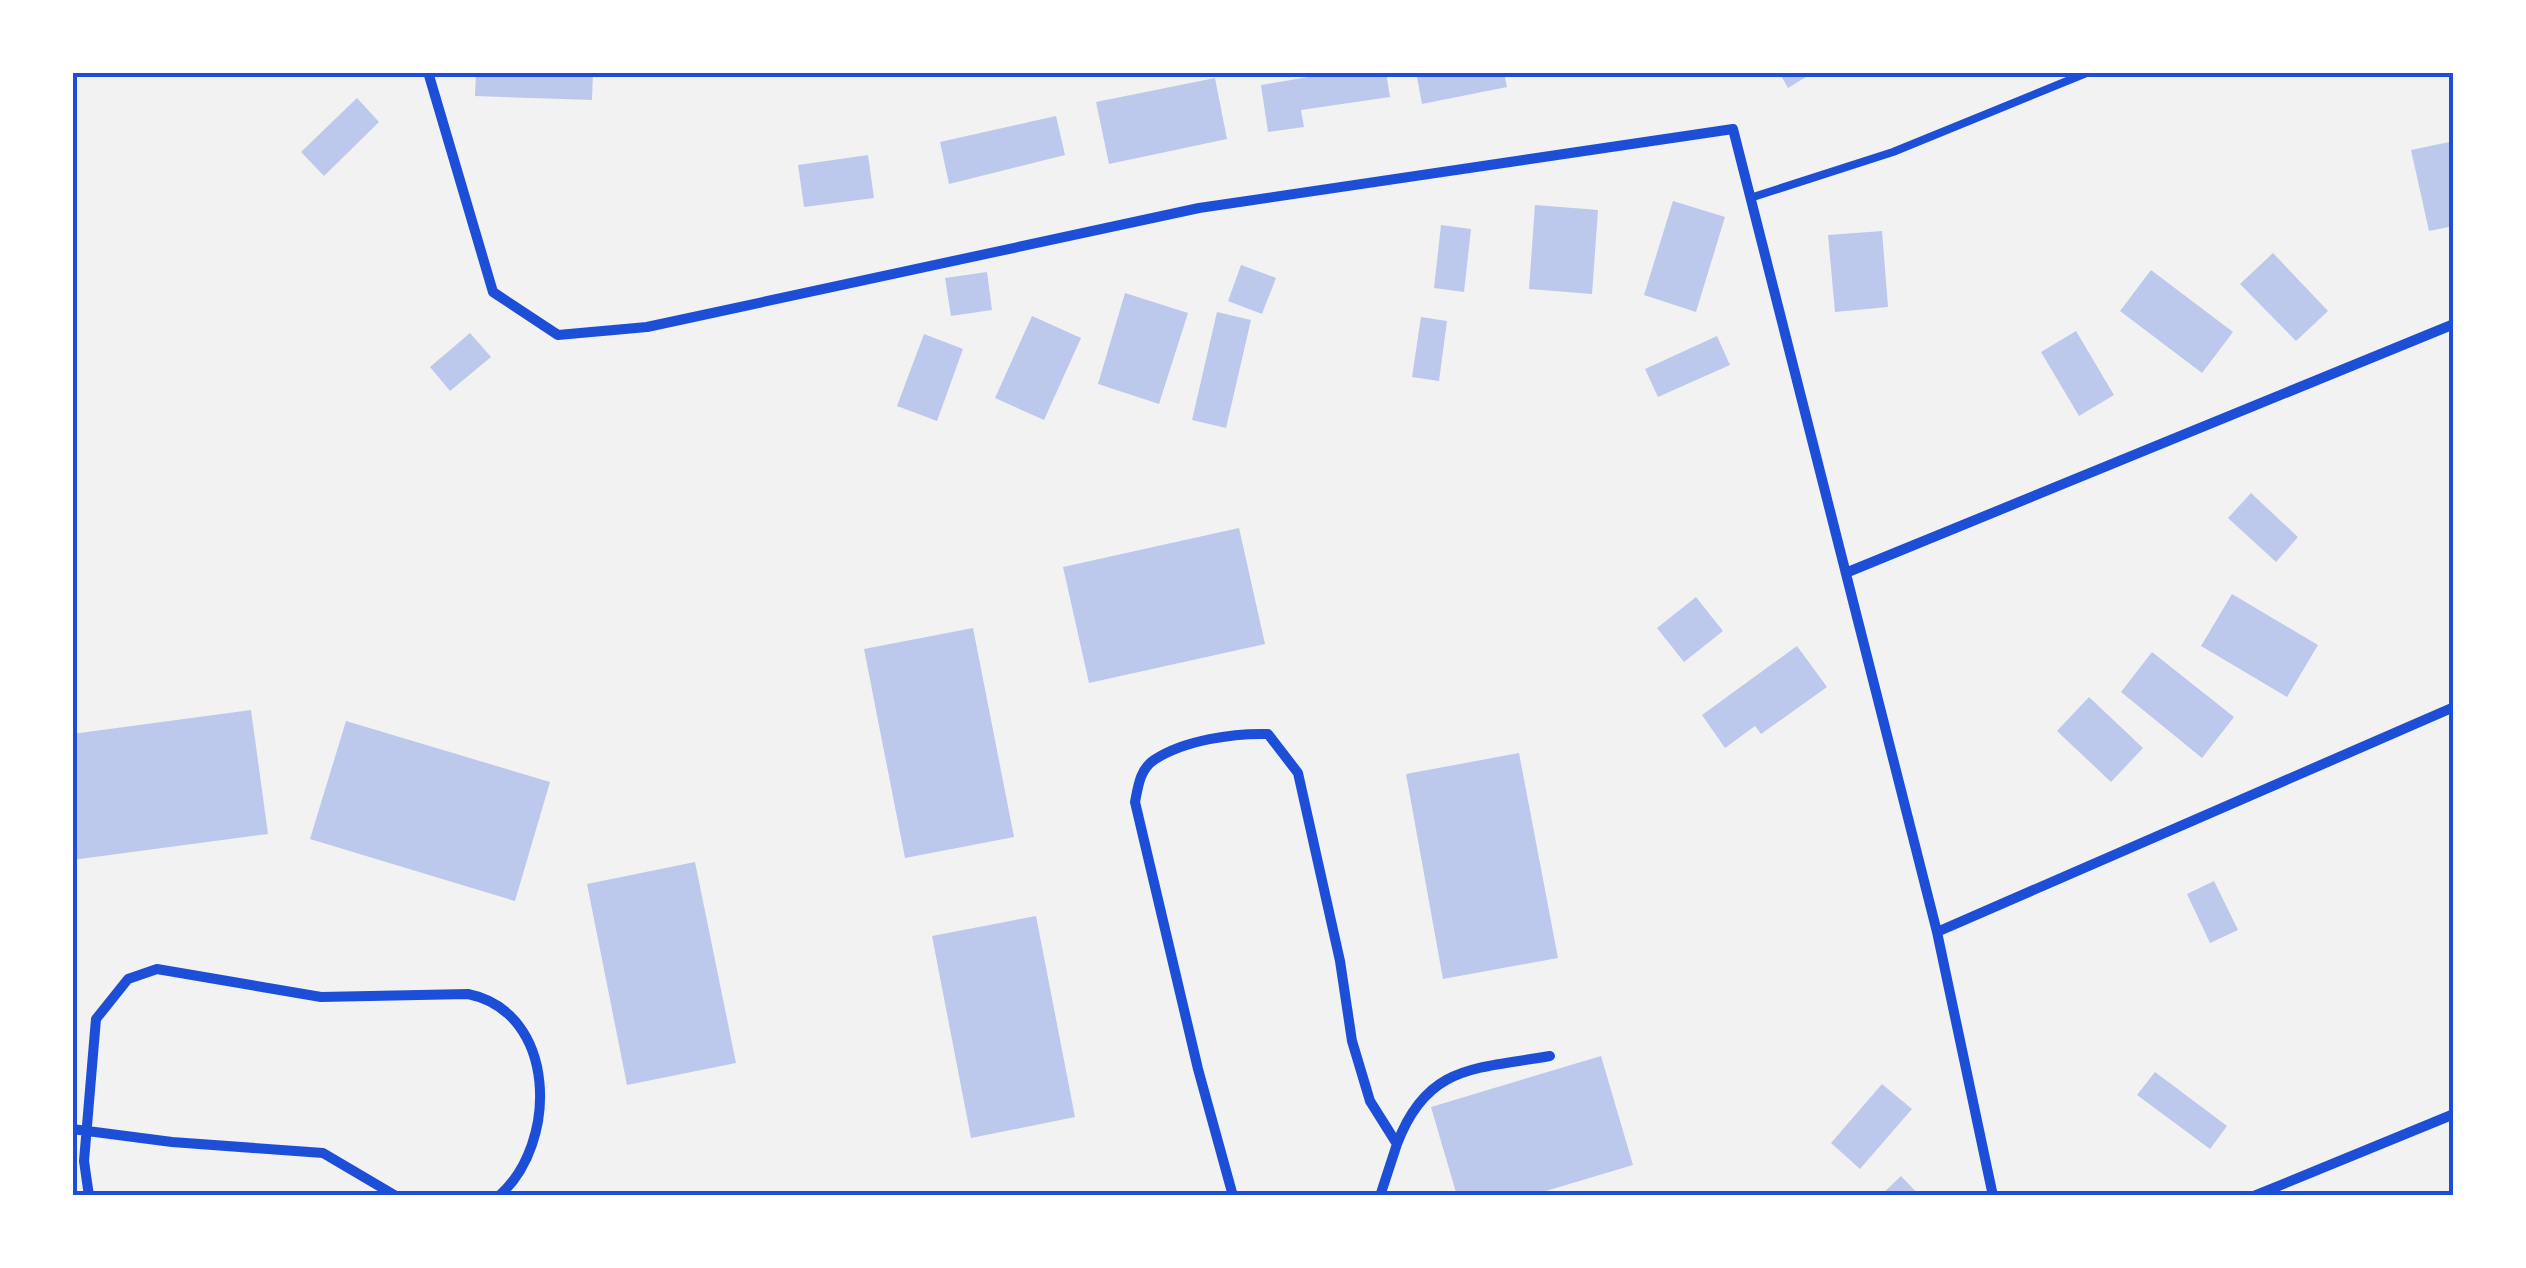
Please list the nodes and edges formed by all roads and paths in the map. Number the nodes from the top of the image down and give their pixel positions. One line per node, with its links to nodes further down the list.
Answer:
1 (428, 72): 3 (street)
2 (2089, 72): 3 (lane)
3 (1750, 198): 5 (street)
4 (2454, 324): 5 (street)
5 (1848, 572): 7 (street)
6 (2454, 708): 7 (street)
7 (1937, 932): 18 (street)
8 (1550, 1056): 12 (street)
9 (2454, 1114): 19 (street)
10 (88, 1128): 11 (street); 13 (street); 14 (street); 15 (street)
11 (72, 1129)
12 (1397, 1144): 16 (street); 17 (street)
13 (89, 1196)
14 (396, 1196)
15 (499, 1196)
16 (1234, 1196)
17 (1380, 1196)
18 (1993, 1196)
19 (2254, 1196)

